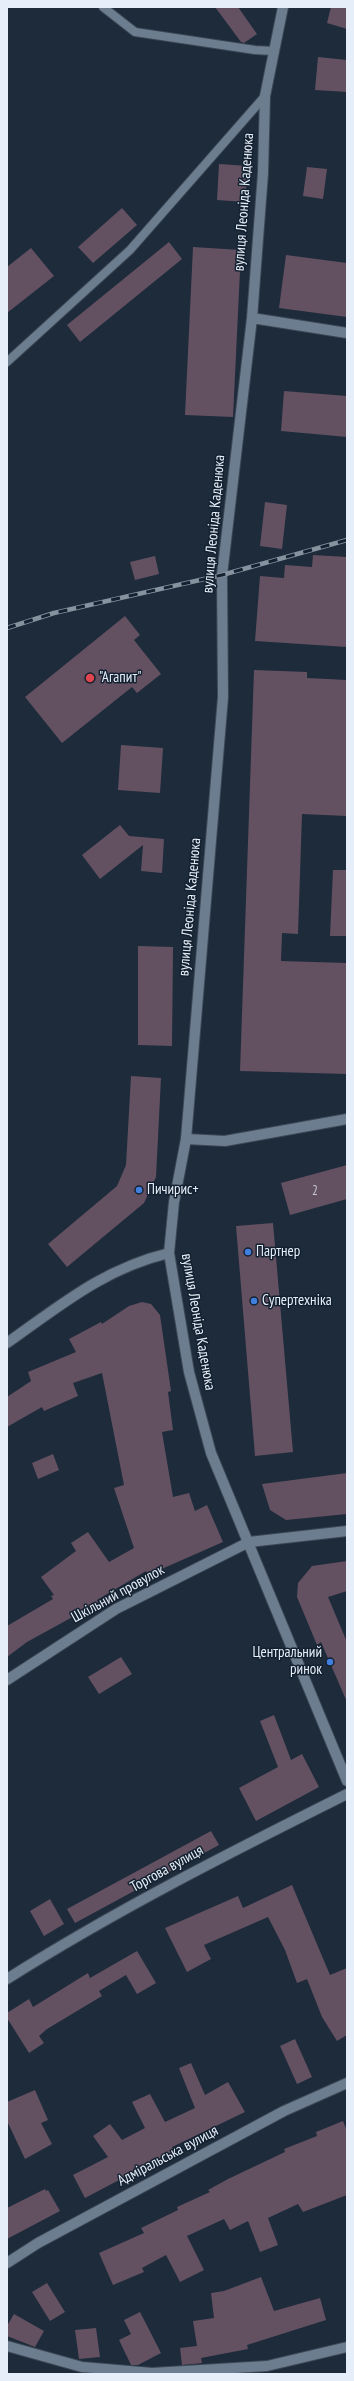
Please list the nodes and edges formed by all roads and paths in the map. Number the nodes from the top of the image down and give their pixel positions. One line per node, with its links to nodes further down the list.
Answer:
1 (103, 7): 3 (lane)
2 (283, 7): 3 (street, вулиця Леоніда Каденюка)
3 (273, 51): 4 (street, вулиця Леоніда Каденюка)
4 (265, 96): 5 (street, вулиця Леоніда Каденюка); 7 (lane)
5 (252, 318): 6 (street); 9 (street, вулиця Леоніда Каденюка)
6 (347, 333)
7 (7, 362)
8 (347, 1118): 9 (street)
9 (186, 1139): 10 (street, вулиця Леоніда Каденюка)
10 (169, 1253): 11 (street); 13 (street, вулиця Леоніда Каденюка)
11 (7, 1343)
12 (347, 1531): 13 (street)
13 (249, 1542): 14 (street, Шкільний провулок); 15 (street, вулиця Леоніда Каденюка)
14 (7, 1680)
15 (347, 1781)
16 (347, 1794): 17 (street, Торгова вулиця)
17 (7, 1979)
18 (347, 2083): 19 (street, Адміральська вулиця)
19 (7, 2263)
20 (7, 2346): 22 (street)
21 (347, 2347): 22 (street)
22 (79, 2371)

